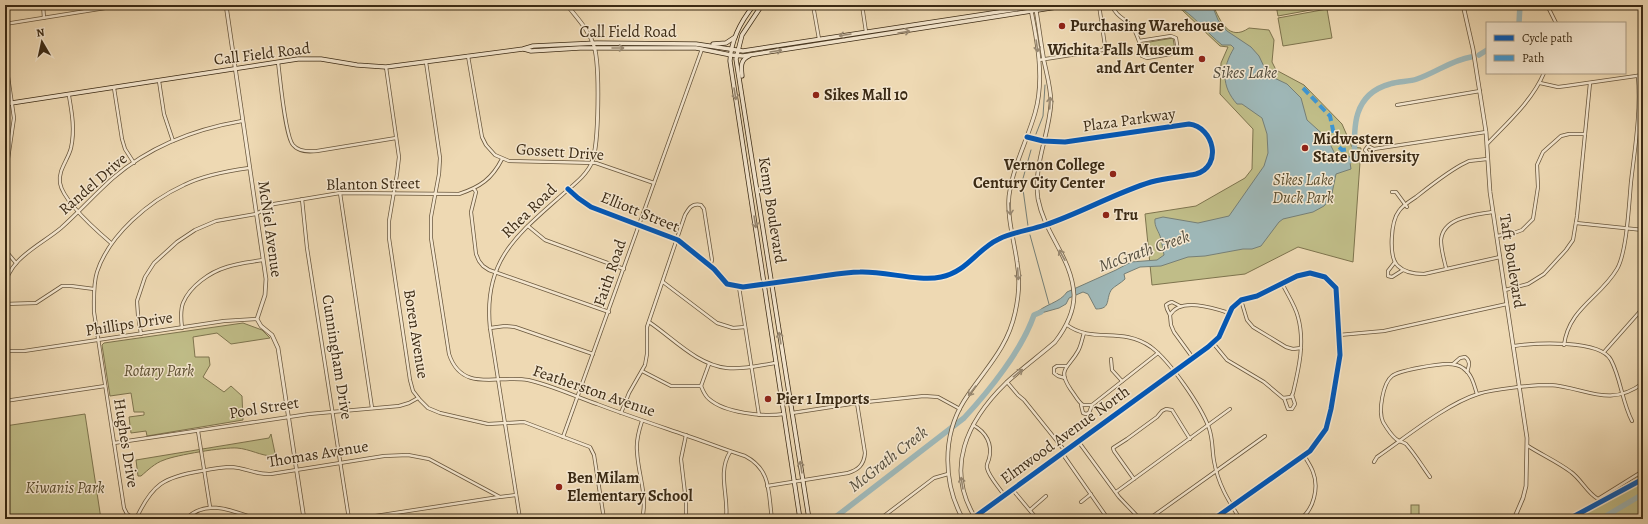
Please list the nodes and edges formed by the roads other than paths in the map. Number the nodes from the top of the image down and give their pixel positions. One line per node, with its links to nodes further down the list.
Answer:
1 (43, 5): 21 (street)
2 (84, 5): 18 (street)
3 (124, 5): 18 (street)
4 (226, 5): 52 (street, McNiel Avenue)
5 (567, 5): 35 (street)
6 (754, 5): 29 (main road, Kemp Boulevard)
7 (762, 5): 41 (main road, Kemp Boulevard)
8 (813, 5): 31 (street)
9 (862, 5): 27 (street)
10 (1044, 5): 17 (main road, Call Field Road)
11 (1070, 5): 19 (main road, Call Field Road)
12 (1099, 5): 47 (street)
13 (1112, 5): 32 (street)
14 (1463, 5): 61 (street, Taft Boulevard)
15 (1547, 5): 23 (street)
16 (1031, 6): 17 (main road, Call Field Road); 20 (street); 22 (main road, Call Field Road)
17 (1036, 6): 19 (street)
18 (85, 11): 21 (street)
19 (1037, 11): 20 (main road, Call Field Road); 47 (street)
20 (1032, 12): 24 (main road, Call Field Road); 48 (street, one-way to 48)
21 (44, 18): 25 (street)
22 (961, 18): 24 (main road); 26 (main road, Call Field Road)
23 (1556, 22)
24 (962, 23): 28 (main road, Call Field Road, one-way to 24)
25 (5, 24)
26 (891, 28): 27 (main road, Call Field Road); 28 (main road)
27 (866, 32): 30 (main road); 31 (main road, Call Field Road, one-way to 31)
28 (891, 34): 30 (main road, Call Field Road)
29 (736, 37): 36 (main road); 40 (main road, Kemp Boulevard)
30 (867, 37): 42 (main road, Call Field Road, one-way to 30)
31 (819, 40): 41 (main road, Call Field Road)
32 (1139, 41): 32 (street)
33 (632, 43): 34 (main road, Call Field Road); 35 (main road, Call Field Road); 37 (main road)
34 (660, 43): 36 (main road, Call Field Road); 38 (main road)
35 (594, 45): 37 (main road, Call Field Road, one-way to 37); 45 (main road, Call Field Road); 79 (street, Rhea Road)
36 (707, 45): 40 (main road, Call Field Road)
37 (631, 48): 38 (main road, Call Field Road)
38 (660, 48): 39 (main road, Call Field Road)
39 (702, 49): 43 (main road, Call Field Road); 83 (street, Faith Road)
40 (732, 50): 41 (main road, Call Field Road); 43 (main road, Kemp Boulevard)
41 (738, 51): 46 (main road, Kemp Boulevard)
42 (757, 54): 46 (main road, Call Field Road); 57 (main road)
43 (731, 55): 46 (main road, Call Field Road); 117 (main road, Kemp Boulevard, one-way to 117)
44 (5, 56): 63 (street)
45 (468, 56): 50 (main road, Call Field Road); 77 (street, Gossett Drive)
46 (737, 56): 57 (main road, Kemp Boulevard)
47 (1044, 59): 48 (street); 72 (street, one-way to 47)
48 (1039, 60): 69 (street)
49 (278, 61): 51 (main road, Call Field Road); 52 (main road, Call Field Road); 70 (street)
50 (426, 62): 51 (main road, Call Field Road); 89 (street, Featherston Avenue)
51 (386, 67): 70 (street, Boren Avenue)
52 (234, 68): 56 (main road, Call Field Road); 66 (street, McNiel Avenue)
53 (1544, 74): 58 (street)
54 (1643, 75): 55 (street)
55 (1638, 76): 59 (street); 99 (street)
56 (159, 81): 60 (main road, Call Field Road); 71 (street)
57 (740, 83): 118 (main road, Kemp Boulevard)
58 (1540, 83): 59 (street); 73 (street)
59 (1590, 83): 68 (street)
60 (114, 88): 62 (main road, Call Field Road); 80 (street)
61 (1480, 91): 65 (street); 67 (street, Taft Boulevard)
62 (69, 96): 63 (main road, Call Field Road); 92 (street)
63 (12, 103): 64 (main road, Call Field Road); 76 (street)
64 (5, 104)
65 (1397, 105)
66 (242, 121): 71 (street, Randel Drive); 81 (street, McNiel Avenue)
67 (1486, 132): 73 (street, Taft Boulevard); 74 (street)
68 (1585, 134): 95 (street); 102 (street)
69 (1027, 137): 72 (street, Plaza Parkway); 101 (street, one-way to 101)
70 (396, 138): 88 (street, Boren Avenue)
71 (173, 141): 80 (street, Randel Drive)
72 (1043, 142): 97 (street); 97 (street, Plaza Parkway)
73 (1487, 144): 78 (street, Taft Boulevard)
74 (1374, 149)
75 (5, 155): 76 (street)
76 (9, 155): 82 (street)
77 (502, 159): 79 (street, Gossett Drive); 84 (street, Blanton Street)
78 (1487, 159): 91 (street); 93 (street, Taft Boulevard)
79 (592, 162): 83 (street, Gossett Drive); 85 (street, Rhea Road)
80 (134, 163): 92 (street, Randel Drive)
81 (249, 168): 94 (street, McNiel Avenue); 104 (street, Hughes Drive)
82 (5, 179)
83 (654, 183): 96 (street, Faith Road)
84 (474, 189): 89 (street, Blanton Street); 114 (street)
85 (568, 189): 96 (street, Elliott Street); 98 (street, Rhea Road)
86 (1392, 192): 91 (street)
87 (340, 193): 88 (street, Blanton Street); 90 (street, Blanton Street); 179 (street)
88 (393, 194): 89 (street, Blanton Street); 173 (street, Boren Avenue)
89 (435, 195): 162 (street, Featherston Avenue)
90 (302, 199): 94 (street, Blanton Street); 182 (street, Cunningham Drive)
91 (1406, 206): 108 (street)
92 (78, 211): 104 (street); 109 (street, Randel Drive)
93 (1492, 212): 102 (street, Taft Boulevard); 111 (street)
94 (256, 214): 107 (street, McNiel Avenue); 139 (street, Blanton Street)
95 (1576, 223): 99 (street); 122 (street)
96 (639, 225): 103 (street, Elliott Street); 112 (street, Faith Road)
97 (1046, 225): 101 (street, Plaza Parkway); 134 (street, one-way to 97)
98 (528, 226): 112 (street); 114 (street, Rhea Road)
99 (1626, 228): 100 (street); 143 (street)
100 (1643, 230)
101 (1013, 235): 118 (street, Plaza Parkway); 180 (street, one-way to 180)
102 (1496, 236): 106 (street, Taft Boulevard)
103 (678, 240): 110 (street, Elliott Street); 110 (street); 115 (street)
104 (112, 243): 121 (street, Hughes Drive)
105 (5, 250): 109 (street)
106 (1500, 257): 111 (street); 122 (street, Taft Boulevard)
107 (263, 260): 132 (street, McNiel Avenue); 136 (street)
108 (1395, 262): 113 (street); 113 (street)
109 (16, 263): 120 (street, Randel Drive)
110 (710, 266): 119 (street, Elliott Street)
111 (1446, 268): 113 (street)
112 (624, 269): 129 (street, Faith Road)
113 (1403, 270)
114 (495, 272): 129 (street); 137 (street, Rhea Road)
115 (663, 282): 133 (street); 135 (street)
116 (1282, 283): 124 (street); 140 (street); 145 (street)
117 (764, 284): 118 (street, Plaza Parkway); 119 (street); 153 (main road, Kemp Boulevard)
118 (771, 284): 152 (main road, Kemp Boulevard, one-way to 118)
119 (739, 287): 135 (street)
120 (5, 288)
121 (94, 289): 125 (street); 141 (street, Hughes Drive)
122 (1505, 290): 126 (street, Taft Boulevard)
123 (5, 293): 125 (street)
124 (1241, 300): 130 (street); 145 (street)
125 (6, 304)
126 (1507, 304): 140 (street); 144 (street, Taft Boulevard)
127 (1180, 306): 130 (street); 131 (street); 131 (street)
128 (1643, 308): 147 (street)
129 (609, 312): 149 (street, Faith Road)
130 (1229, 313): 142 (street, Elmwood Avenue North)
131 (1170, 315): 150 (street)
132 (257, 319): 136 (street, Phillips Drive); 187 (street)
133 (649, 322): 154 (street); 158 (street)
134 (1067, 325): 138 (street); 164 (street, one-way to 134)
135 (745, 327): 157 (street)
136 (182, 328): 139 (street, Phillips Drive)
137 (490, 328): 149 (street); 162 (street, Rhea Road)
138 (1084, 333): 148 (street); 156 (street)
139 (141, 334): 141 (street, Phillips Drive)
140 (1339, 335): 204 (street)
141 (98, 341): 146 (street, Phillips Drive); 166 (street, Hughes Drive)
142 (1213, 343): 150 (street, Elmwood Avenue North); 174 (street)
143 (1564, 345): 144 (street); 147 (street)
144 (1514, 346): 168 (street, Taft Boulevard)
145 (1301, 348): 171 (street)
146 (5, 351)
147 (1604, 352): 169 (street)
148 (1158, 353): 159 (street); 163 (street)
149 (593, 354): 172 (street, Faith Road)
150 (1193, 358): 159 (street, Elmwood Avenue North)
151 (1111, 359): 163 (street)
152 (784, 361): 153 (main road); 184 (main road, Kemp Boulevard)
153 (776, 363): 157 (street); 185 (main road, Kemp Boulevard)
154 (709, 364): 157 (street); 167 (street)
155 (1453, 364): 160 (street); 160 (street); 199 (street)
156 (1066, 366): 161 (street); 161 (street)
157 (751, 367): 186 (street)
158 (642, 371): 167 (street); 183 (street)
159 (1173, 372): 192 (street); 198 (street, Elmwood Avenue North)
160 (1467, 372): 170 (street)
161 (1065, 378): 177 (street)
162 (499, 380): 172 (street, Featherston Avenue); 190 (street, Rhea Road)
163 (1122, 381): 178 (street)
164 (1007, 382): 191 (street); 203 (street)
165 (1643, 383): 169 (street)
166 (105, 386): 175 (street); 200 (street, Hughes Drive)
167 (700, 386): 186 (street)
168 (1520, 388): 169 (street); 170 (street); 201 (street, Taft Boulevard)
169 (1622, 393): 189 (street)
170 (1477, 394): 199 (street)
171 (1292, 395): 174 (street); 174 (street)
172 (578, 397): 183 (street, Featherston Avenue); 196 (street, Faith Road)
173 (418, 398): 179 (street, Pool Street); 190 (street, Boren Avenue)
174 (1283, 398)
175 (5, 401)
176 (857, 403): 180 (street); 184 (street); 214 (street)
177 (1081, 404): 178 (street); 178 (street)
178 (1092, 405)
179 (372, 408): 182 (street, Pool Street)
180 (960, 409): 211 (street)
181 (1230, 409): 192 (street)
182 (333, 411): 187 (street, Pool Street); 206 (street, Cunningham Drive)
183 (622, 413): 188 (street, Featherston Avenue)
184 (792, 413): 185 (main road); 214 (main road, Kemp Boulevard, one-way to 184)
185 (784, 414): 186 (street); 215 (main road, Kemp Boulevard)
186 (759, 415)
187 (288, 417): 193 (street, Pool Street); 208 (street)
188 (642, 421): 194 (street, Featherston Avenue); 239 (street)
189 (1632, 421)
190 (505, 423): 196 (street, Boren Avenue); 220 (street, Rhea Road)
191 (973, 424): 221 (street); 228 (street, one-way to 191)
192 (1208, 426): 197 (street); 210 (street)
193 (198, 431): 200 (street, Pool Street); 207 (street)
194 (686, 435): 202 (street, Featherston Avenue); 240 (street)
195 (1265, 436): 210 (street)
196 (563, 437): 236 (street, Boren Avenue)
197 (1190, 439): 213 (street); 213 (street)
198 (1078, 441): 203 (street, Elmwood Avenue North); 218 (street)
199 (1400, 441): 205 (street); 212 (street)
200 (114, 444): 229 (street, Hughes Drive)
201 (1528, 446): 209 (street); 254 (street, Taft Boulevard)
202 (730, 452): 216 (street, Featherston Avenue); 241 (street)
203 (1064, 452): 217 (street, Elmwood Avenue North); 219 (street)
204 (1304, 455): 225 (street); 253 (street)
205 (1374, 462)
206 (341, 463): 208 (street, Thomas Avenue); 223 (street, Thomas Avenue); 233 (street, Cunningham Drive)
207 (204, 470): 208 (street, Thomas Avenue); 226 (street); 229 (street, Thomas Avenue)
208 (297, 470): 232 (street)
209 (1643, 470)
210 (1216, 471): 225 (street); 250 (street)
211 (948, 474): 245 (street); 246 (street)
212 (1430, 476)
213 (1134, 479): 218 (street)
214 (803, 480): 215 (street); 244 (main road, Kemp Boulevard)
215 (795, 482): 216 (street); 243 (main road, Kemp Boulevard)
216 (767, 486): 242 (street, Featherston Avenue)
217 (1012, 489): 221 (street, Elmwood Avenue North); 227 (street)
218 (1116, 492): 249 (street)
219 (1091, 494): 224 (street); 248 (street)
220 (516, 495): 223 (street); 235 (street, Rhea Road)
221 (1004, 495): 228 (street, Elmwood Avenue North)
222 (1046, 496): 227 (street)
223 (500, 497): 234 (street)
224 (1081, 502)
225 (1232, 506): 251 (street); 252 (street)
226 (210, 507): 230 (street); 231 (street)
227 (1030, 510): 247 (street)
228 (974, 518)
229 (135, 519)
230 (186, 519)
231 (256, 519)
232 (304, 519)
233 (349, 519)
234 (356, 519)
235 (520, 519)
236 (604, 519)
237 (618, 519): 238 (street)
238 (630, 519)
239 (642, 519)
240 (686, 519)
241 (726, 519)
242 (772, 519)
243 (800, 519)
244 (809, 519)
245 (880, 519)
246 (963, 519)
247 (1038, 519)
248 (1108, 519)
249 (1140, 519)
250 (1149, 519)
251 (1214, 519)
252 (1240, 519)
253 (1300, 519)
254 (1514, 519)

